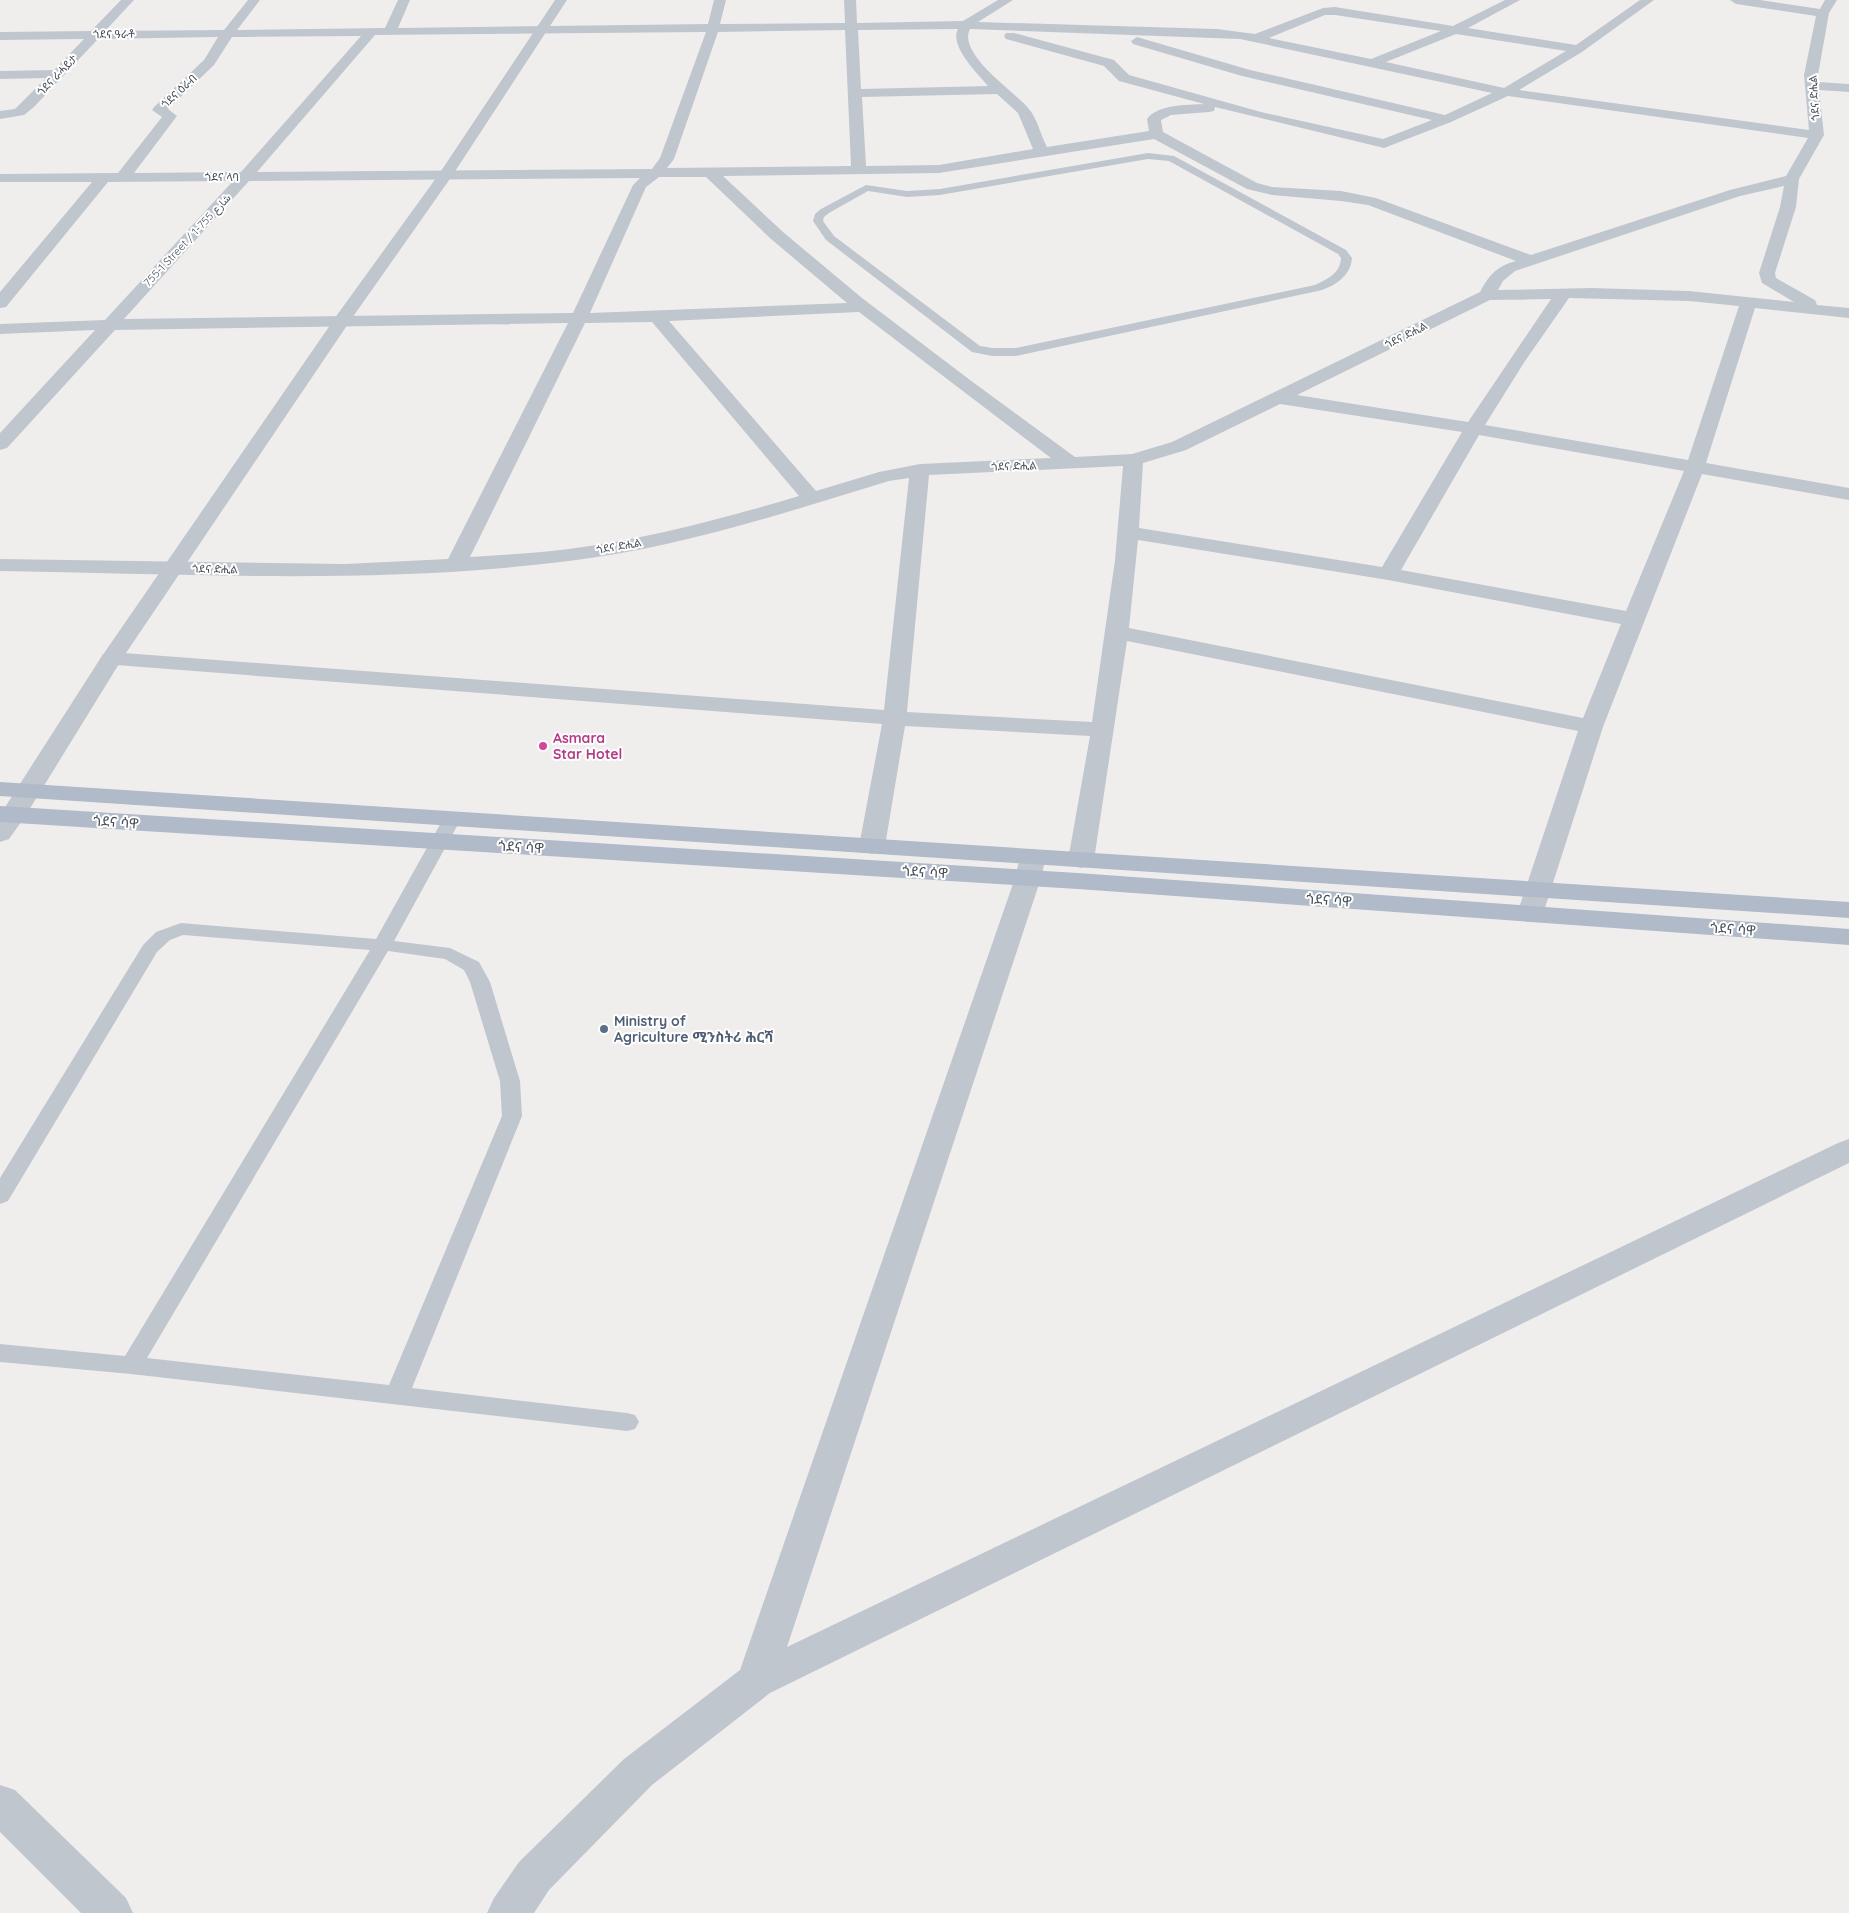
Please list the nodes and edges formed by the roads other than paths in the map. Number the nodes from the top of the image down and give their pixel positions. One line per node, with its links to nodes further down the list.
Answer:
1 (128, 0): 22 (street, ጎደና ራሓይታ)
2 (254, 0): 19 (street, ጎደና ዕራብ)
3 (404, 0): 21 (street)
4 (561, 0): 18 (street)
5 (720, 0): 15 (street)
6 (850, 0): 13 (street)
7 (1007, 0): 12 (street)
8 (1514, 0): 17 (street)
9 (1648, 0): 25 (street)
10 (1736, 0): 11 (street)
11 (1831, 6): 30 (street, ጎደና ድሒል)
12 (966, 25): 13 (street, ጎደና ዓራቶ); 14 (street, ጎደና ዓራቶ); 32 (street)
13 (853, 26): 15 (street, ጎደና ዓራቶ); 35 (street)
14 (989, 26): 16 (street, ጎደና ዓራቶ); 37 (street)
15 (713, 29): 18 (street, ጎደና ዓራቶ); 46 (street)
16 (1089, 29): 24 (street); 33 (street)
17 (1456, 29): 24 (street); 25 (street); 26 (street)
18 (541, 31): 21 (street, ጎደና ዓራቶ); 48 (street)
19 (228, 33): 20 (street, ጎደና ዓራቶ); 22 (street, ጎደና ዓራቶ); 50 (street, ጎደና ዕራብ)
20 (370, 33): 21 (street, ጎደና ዓራቶ); 51 (street, 755-1 Street / شارع 755-1)
21 (389, 33)
22 (95, 35): 23 (street, ጎደና ዓራቶ); 28 (street, ጎደና ራሓይታ)
23 (0, 36)
24 (1257, 38): 26 (street)
25 (1578, 49): 34 (street)
26 (1370, 64): 27 (street)
27 (1386, 67): 33 (street); 34 (street)
28 (58, 74): 29 (street); 39 (street, ጎደና ራሓይታ)
29 (0, 75)
30 (1812, 85): 31 (street); 43 (street, ጎደና ድሒል)
31 (1849, 88)
32 (999, 90): 35 (street); 44 (street)
33 (1323, 90): 36 (street); 41 (street)
34 (1506, 92): 41 (street); 43 (street)
35 (856, 93): 45 (street)
36 (1305, 98)
37 (1225, 106): 40 (street); 42 (street)
38 (1277, 108): 40 (street)
39 (0, 115)
40 (1258, 115): 41 (street)
41 (1446, 119)
42 (1156, 134): 44 (street, ጎደና ላባ); 55 (street)
43 (1817, 135): 53 (street, ጎደና ድሒል)
44 (1041, 151): 45 (street, ጎደና ላባ)
45 (860, 171): 47 (street, ጎደና ላባ); 54 (lane)
46 (657, 172): 47 (street, ጎደና ላባ); 48 (street, ጎደና ላባ); 64 (street)
47 (710, 172): 60 (street)
48 (444, 176): 51 (street, ጎደና ላባ); 65 (street)
49 (104, 177): 50 (street, ጎደና ላባ); 52 (street, ጎደና ላባ); 59 (street)
50 (123, 177): 51 (street, ጎደና ላባ)
51 (246, 177): 66 (street, 755-1 Street / شارع 755-1)
52 (0, 178)
53 (1792, 179): 55 (street, ጎደና ድሒል); 61 (street)
54 (866, 188): 54 (lane)
55 (1529, 260): 57 (street, ጎደና ድሒል)
56 (1564, 293): 57 (street); 58 (street); 69 (street)
57 (1486, 295): 68 (street, ጎደና ድሒል)
58 (1749, 302): 61 (street); 73 (street)
59 (0, 303)
60 (862, 307): 63 (street); 72 (street)
61 (1819, 310): 62 (street)
62 (1849, 313)
63 (656, 316): 64 (street); 76 (street)
64 (579, 318): 65 (street); 79 (street)
65 (343, 319): 66 (street); 80 (street)
66 (110, 323): 67 (street); 70 (street, 755-1 Street / شارع 755-1)
67 (0, 329)
68 (1280, 398): 69 (street); 71 (street, ጎደና ድሒል)
69 (1472, 428): 73 (street); 81 (street)
70 (0, 444)
71 (1134, 460): 72 (street, ጎደና ድሒል); 77 (street)
72 (1072, 464): 74 (street, ጎደና ድሒል)
73 (1695, 467): 75 (street); 82 (street)
74 (920, 470): 76 (street, ጎደና ድሒል); 85 (street)
75 (1849, 494)
76 (811, 497): 79 (street, ጎደና ድሒል)
77 (1130, 533): 81 (street); 83 (street)
78 (0, 565): 80 (street, ጎደና ድሒል)
79 (456, 565): 80 (street, ጎደና ድሒል)
80 (172, 568): 84 (street)
81 (1388, 574): 82 (street)
82 (1632, 619): 86 (street)
83 (1118, 633): 86 (street); 87 (street)
84 (111, 659): 85 (street); 89 (street)
85 (894, 718): 87 (street); 93 (street)
86 (1590, 727): 96 (street)
87 (1102, 730): 94 (street)
88 (0, 789): 89 (main road, ጎደና ሳዋ)
89 (27, 791): 90 (main road, ጎደና ሳዋ); 91 (street)
90 (452, 819): 92 (lane); 93 (main road, ጎደና ሳዋ)
91 (4, 821): 92 (main road, ጎደና ሳዋ)
92 (441, 842): 95 (main road, ጎደና ሳዋ); 100 (lane)
93 (872, 846): 95 (main road, ጎደና ሳዋ)
94 (1081, 860): 95 (main road, ጎደና ሳዋ); 96 (main road, ጎደና ሳዋ)
95 (1030, 867): 98 (main road, ጎደና ሳዋ); 107 (street)
96 (1537, 889): 97 (main road, ጎደና ሳዋ); 98 (street)
97 (1849, 910)
98 (1530, 914): 99 (main road, ጎደና ሳዋ)
99 (1849, 937)
100 (382, 945): 102 (lane); 104 (lane); 105 (lane)
101 (1849, 1150): 107 (street)
102 (0, 1196)
103 (0, 1353): 104 (lane)
104 (131, 1365): 105 (lane)
105 (397, 1395): 106 (lane)
106 (627, 1422)
107 (756, 1681): 110 (street)
108 (0, 1804): 109 (street)
109 (111, 1913)
110 (509, 1913)

